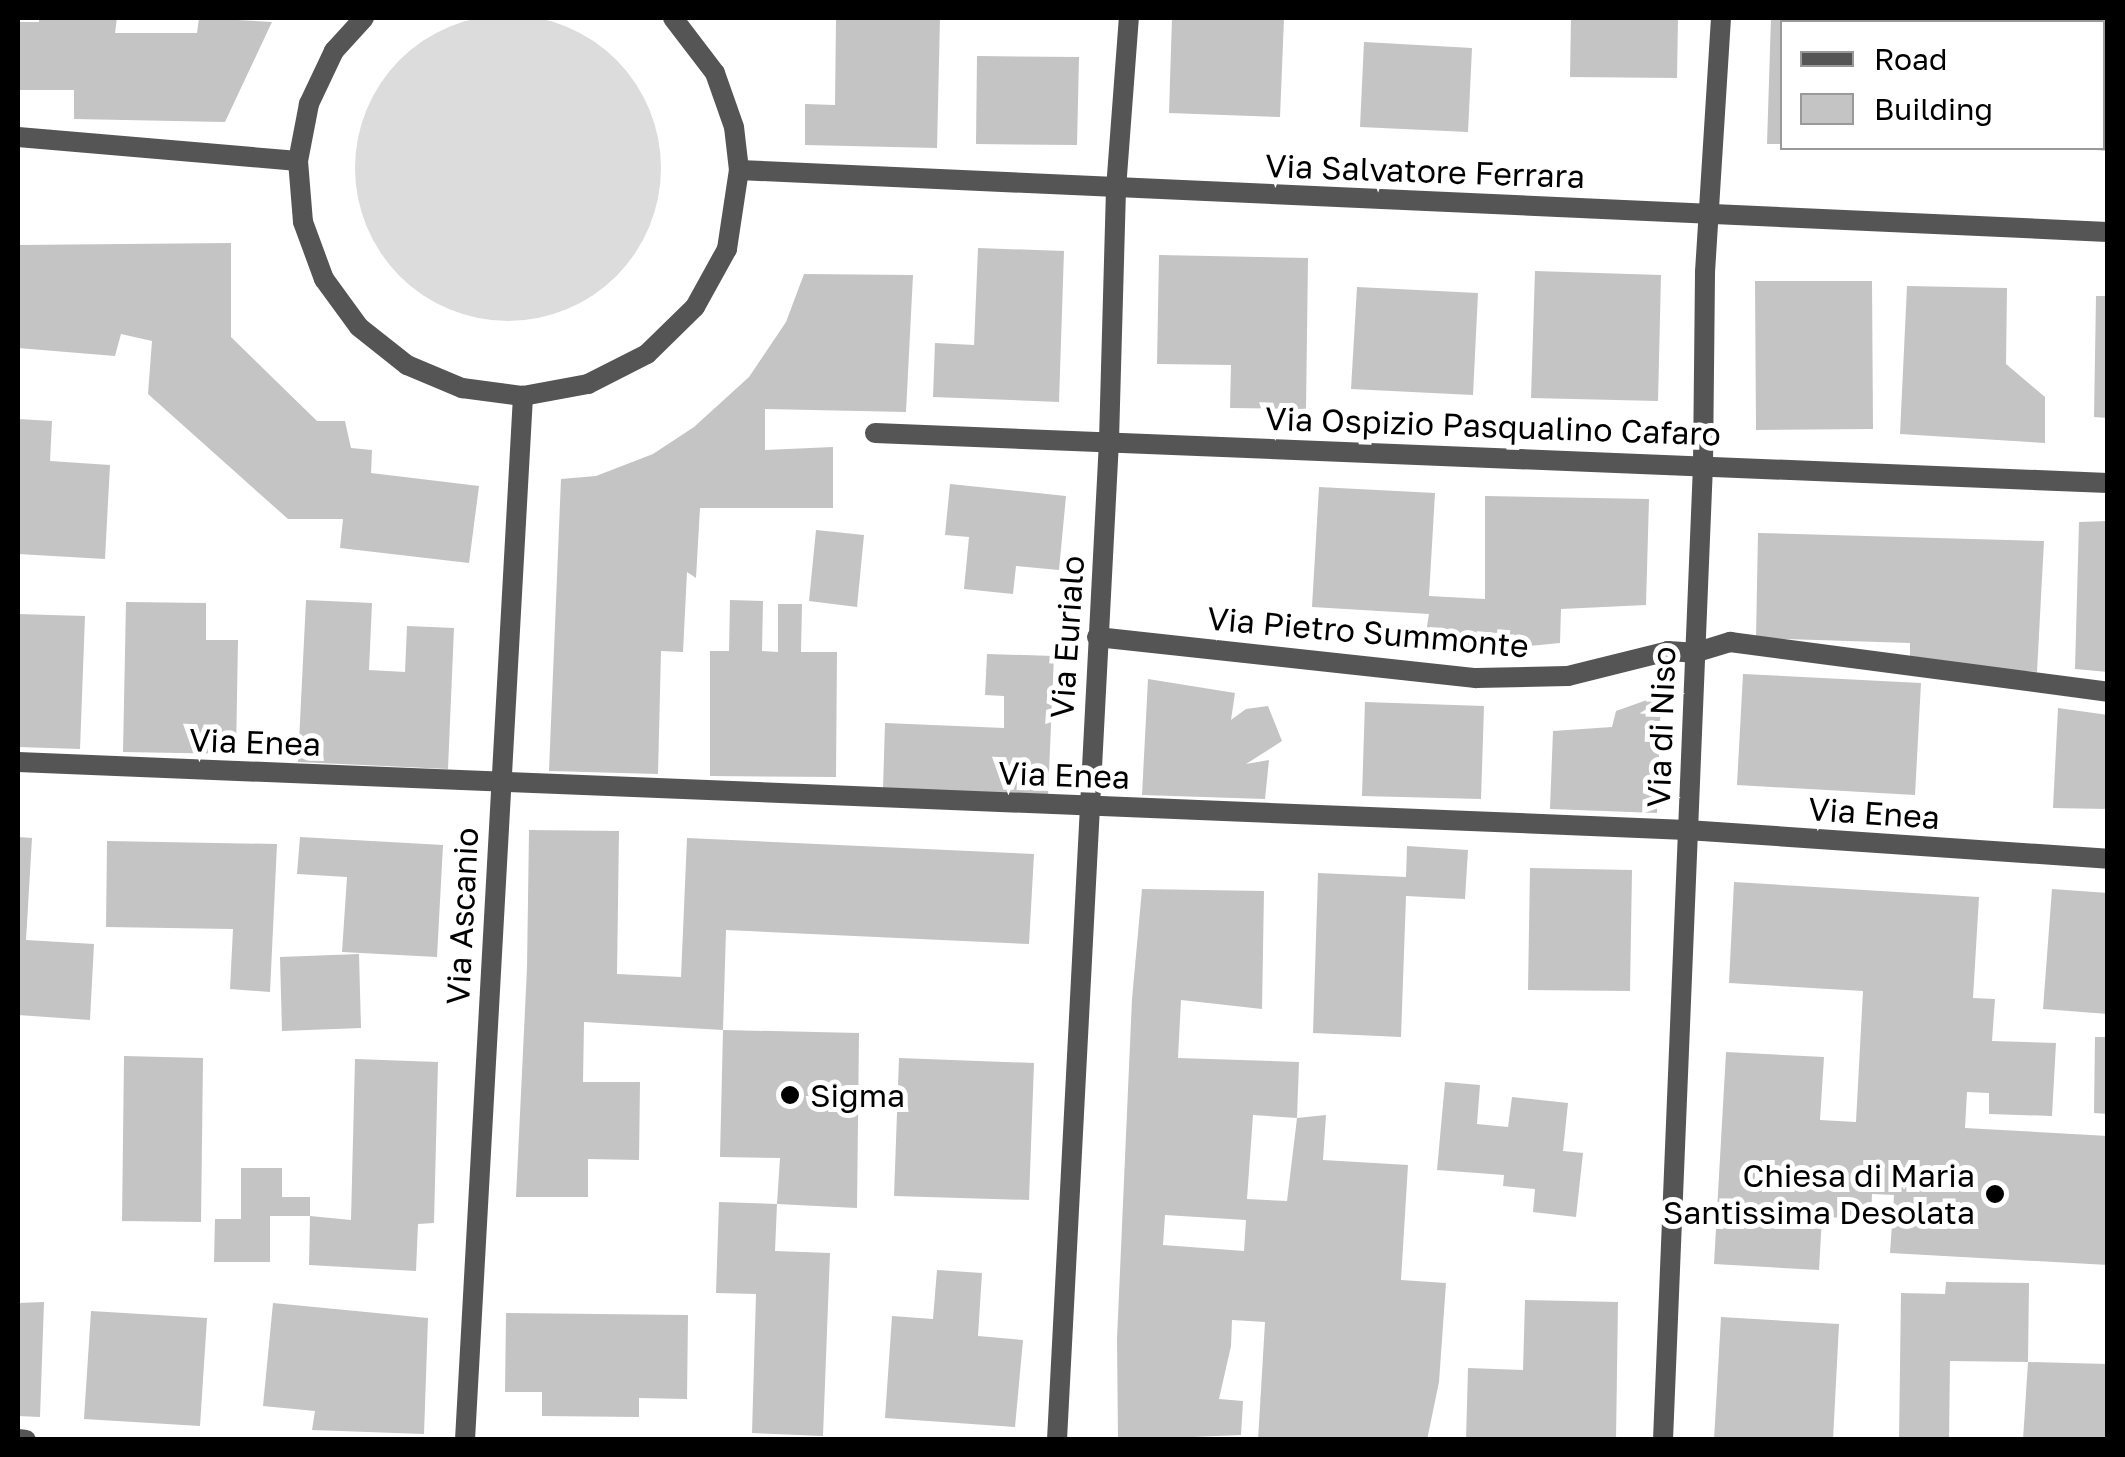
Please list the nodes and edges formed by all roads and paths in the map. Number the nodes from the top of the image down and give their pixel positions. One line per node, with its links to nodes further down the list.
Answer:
1 (364, 18): 6 (street)
2 (673, 18): 7 (street)
3 (1130, 18): 8 (street, Via Eurialo)
4 (1721, 18): 9 (street, Via di Niso)
5 (18, 137): 6 (street)
6 (298, 161): 11 (street)
7 (739, 170): 8 (street, Via Salvatore Ferrara); 11 (street)
8 (1116, 189): 9 (street, Via Salvatore Ferrara); 13 (street, Via Eurialo)
9 (1709, 213): 10 (street, Via Salvatore Ferrara); 14 (street, Via di Niso)
10 (2108, 232)
11 (523, 396): 20 (street, Via Ascanio)
12 (875, 433): 13 (street, Via Ospizio Pasqualino Cafaro)
13 (1109, 440): 14 (street, Via Ospizio Pasqualino Cafaro); 16 (street, Via Eurialo)
14 (1702, 465): 15 (street, Via Ospizio Pasqualino Cafaro); 17 (street, Via di Niso)
15 (2108, 484)
16 (1097, 637): 17 (street, Via Pietro Summonte); 21 (street, Via Eurialo)
17 (1694, 653): 18 (street, Via Pietro Summonte); 22 (street, Via di Niso)
18 (2108, 692)
19 (18, 762): 20 (street, Via Enea)
20 (500, 782): 21 (street, Via Enea); 26 (street, Via Ascanio)
21 (1087, 806): 22 (street, Via Enea); 27 (street, Via Eurialo)
22 (1687, 830): 23 (street, Via Enea); 28 (street, Via di Niso)
23 (2108, 859)
24 (18, 1439): 25 (street)
25 (26, 1440)
26 (465, 1440)
27 (1057, 1440)
28 (1663, 1440)

